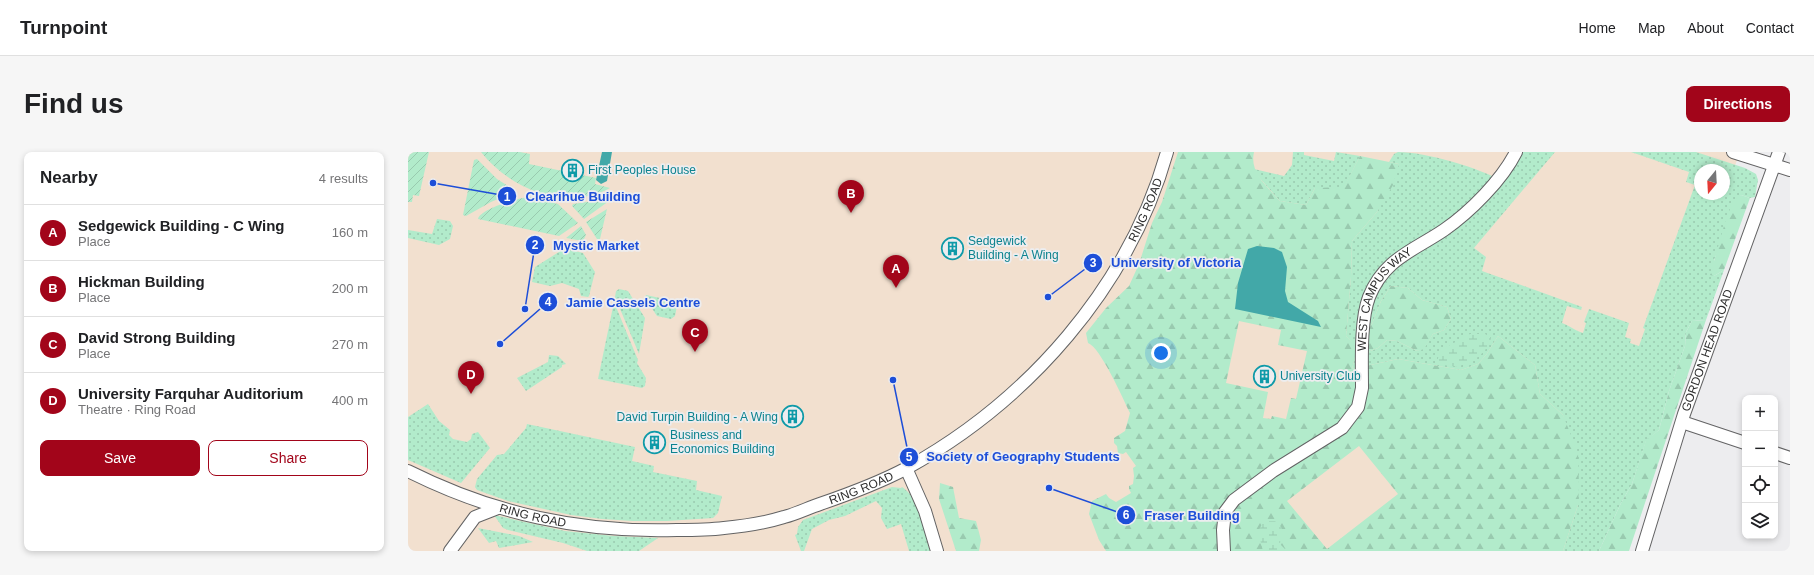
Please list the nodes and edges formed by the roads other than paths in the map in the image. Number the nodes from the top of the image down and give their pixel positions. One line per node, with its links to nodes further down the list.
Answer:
1 (1167, 152): 11 (street, RING ROAD)
2 (1516, 152): 16 (street, WEST CAMPUS WAY)
3 (1733, 152): 5 (street)
4 (1779, 152): 5 (street, GORDON HEAD ROAD)
5 (1774, 165): 6 (street); 7 (street, GORDON HEAD ROAD)
6 (1790, 170)
7 (1682, 422): 8 (street); 17 (street, GORDON HEAD ROAD)
8 (1742, 442)
9 (1778, 454): 10 (street)
10 (1790, 458)
11 (906, 468): 13 (street, RING ROAD); 15 (street)
12 (408, 471): 13 (street, RING ROAD)
13 (498, 508): 14 (street)
14 (450, 551)
15 (937, 551)
16 (1224, 551)
17 (1642, 551)

